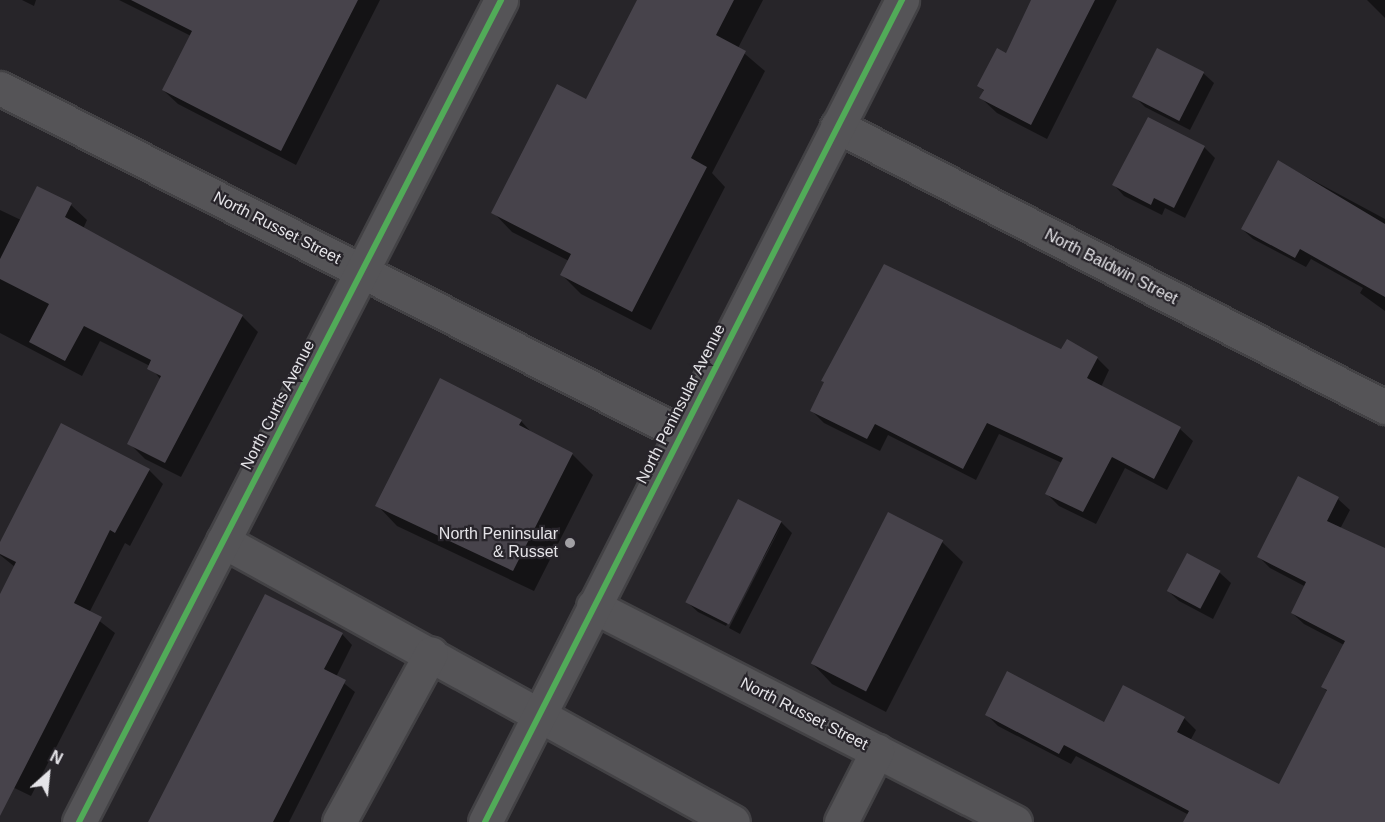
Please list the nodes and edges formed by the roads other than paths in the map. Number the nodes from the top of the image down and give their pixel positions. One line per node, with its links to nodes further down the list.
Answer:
1 (501, 0): 5 (street, North Curtis Avenue)
2 (902, 0): 4 (street, North Peninsular Avenue)
3 (0, 88): 5 (street, North Russet Street)
4 (837, 126): 6 (street, North Baldwin Street); 7 (street, North Peninsular Avenue)
5 (361, 270): 7 (street, North Russet Street); 8 (street, North Curtis Avenue)
6 (1385, 407)
7 (681, 433): 9 (street, North Peninsular Avenue)
8 (223, 541): 10 (street); 14 (street, North Curtis Avenue)
9 (593, 606): 11 (street, North Peninsular Avenue); 12 (street, North Russet Street)
10 (430, 652): 11 (street); 15 (street)
11 (538, 715): 13 (street); 16 (street, North Peninsular Avenue)
12 (877, 751): 18 (street); 19 (street, North Russet Street)
13 (695, 813): 17 (street)
14 (79, 822)
15 (339, 822)
16 (485, 822)
17 (733, 822)
18 (841, 822)
19 (1015, 822)

